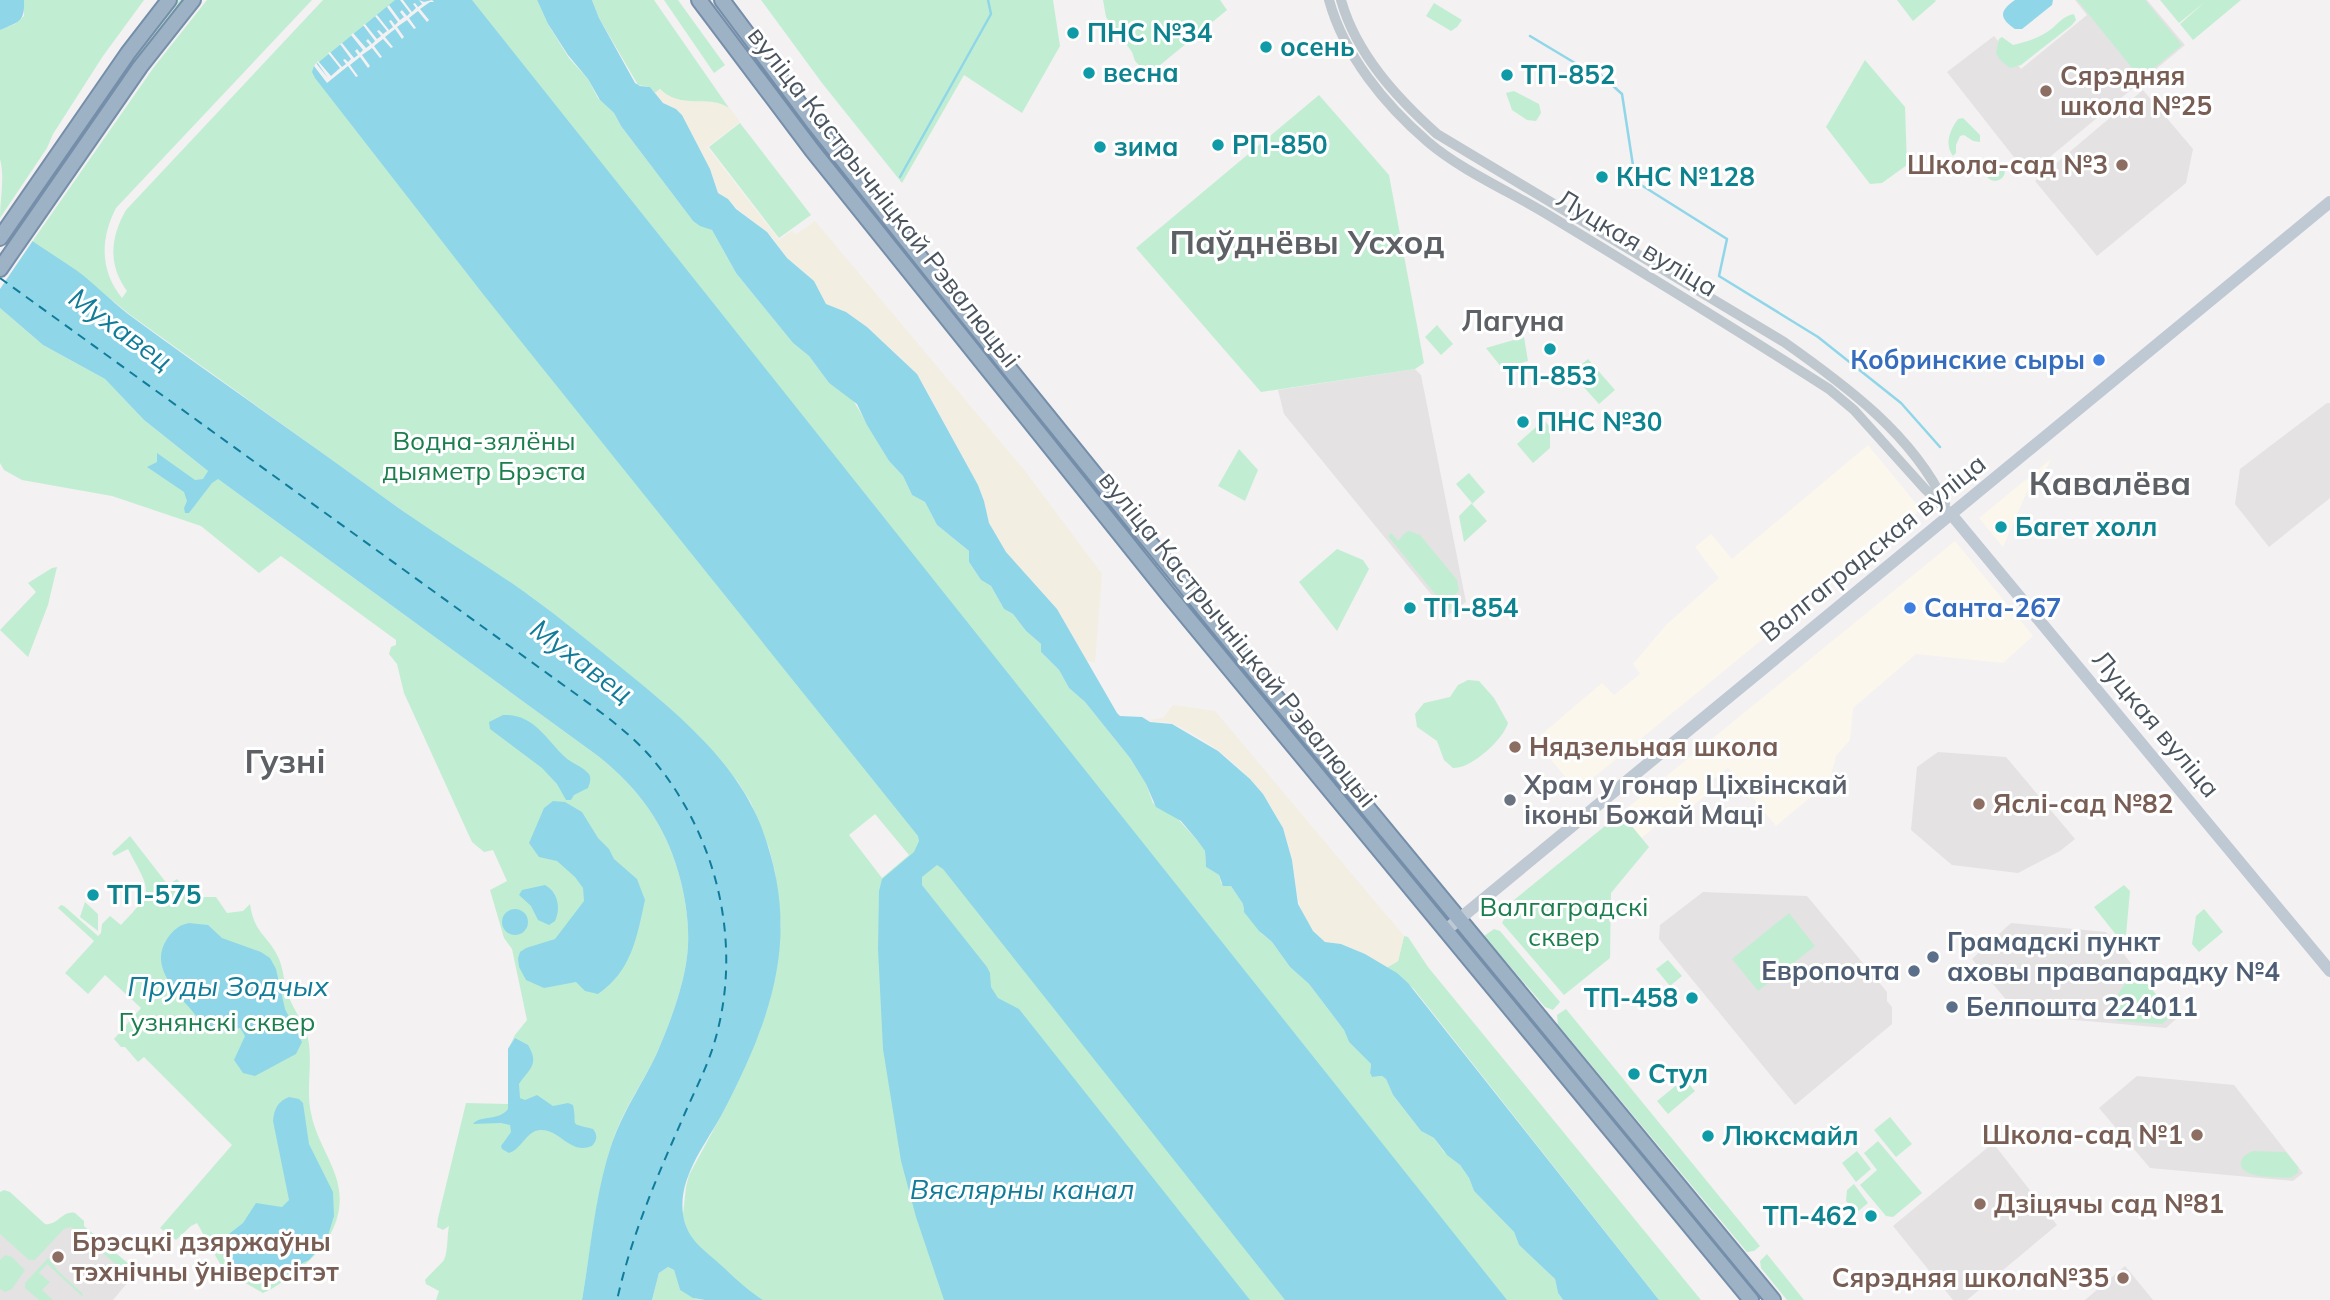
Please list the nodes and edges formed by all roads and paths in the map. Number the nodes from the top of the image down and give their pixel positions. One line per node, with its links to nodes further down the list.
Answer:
1 (169, 0): 12 (highway)
2 (193, 0): 15 (highway)
3 (699, 0): 11 (highway, вуліца Кастрычніцкай Рэвалюцыі)
4 (722, 0): 10 (highway, вуліца Кастрычніцкай Рэвалюцыі)
5 (1329, 0): 8 (street, Луцкая вуліца)
6 (1341, 0): 7 (street, Луцкая вуліца)
7 (1502, 172): 8 (street); 16 (street, Луцкая вуліца)
8 (1495, 184): 17 (street, Луцкая вуліца)
9 (2330, 202): 18 (main road, Валгаградская вуліца)
10 (893, 222): 11 (highway); 13 (highway, вуліца Кастрычніцкай Рэвалюцыі)
11 (879, 234): 14 (highway, вуліца Кастрычніцкай Рэвалюцыі)
12 (0, 238)
13 (915, 251): 14 (highway); 19 (highway, вуліца Кастрычніцкай Рэвалюцыі)
14 (901, 262): 20 (highway, вуліца Кастрычніцкай Рэвалюцыі)
15 (0, 269)
16 (1745, 319): 17 (street); 18 (street, Луцкая вуліца)
17 (1738, 331): 18 (street, Луцкая вуліца)
18 (1948, 510): 23 (main road, Валгаградская вуліца); 25 (main road, Луцкая вуліца)
19 (1240, 653): 20 (highway); 21 (highway, вуліца Кастрычніцкай Рэвалюцыі)
20 (1227, 665): 22 (highway, вуліца Кастрычніцкай Рэвалюцыі)
21 (1270, 690): 22 (highway); 23 (highway, вуліца Кастрычніцкай Рэвалюцыі)
22 (1256, 701): 24 (highway, вуліца Кастрычніцкай Рэвалюцыі)
23 (1461, 918): 24 (main road, Валгаградская вуліца); 27 (highway, вуліца Кастрычніцкай Рэвалюцыі)
24 (1446, 930): 26 (highway, вуліца Кастрычніцкай Рэвалюцыі)
25 (2330, 971)
26 (1751, 1300)
27 (1773, 1300)

